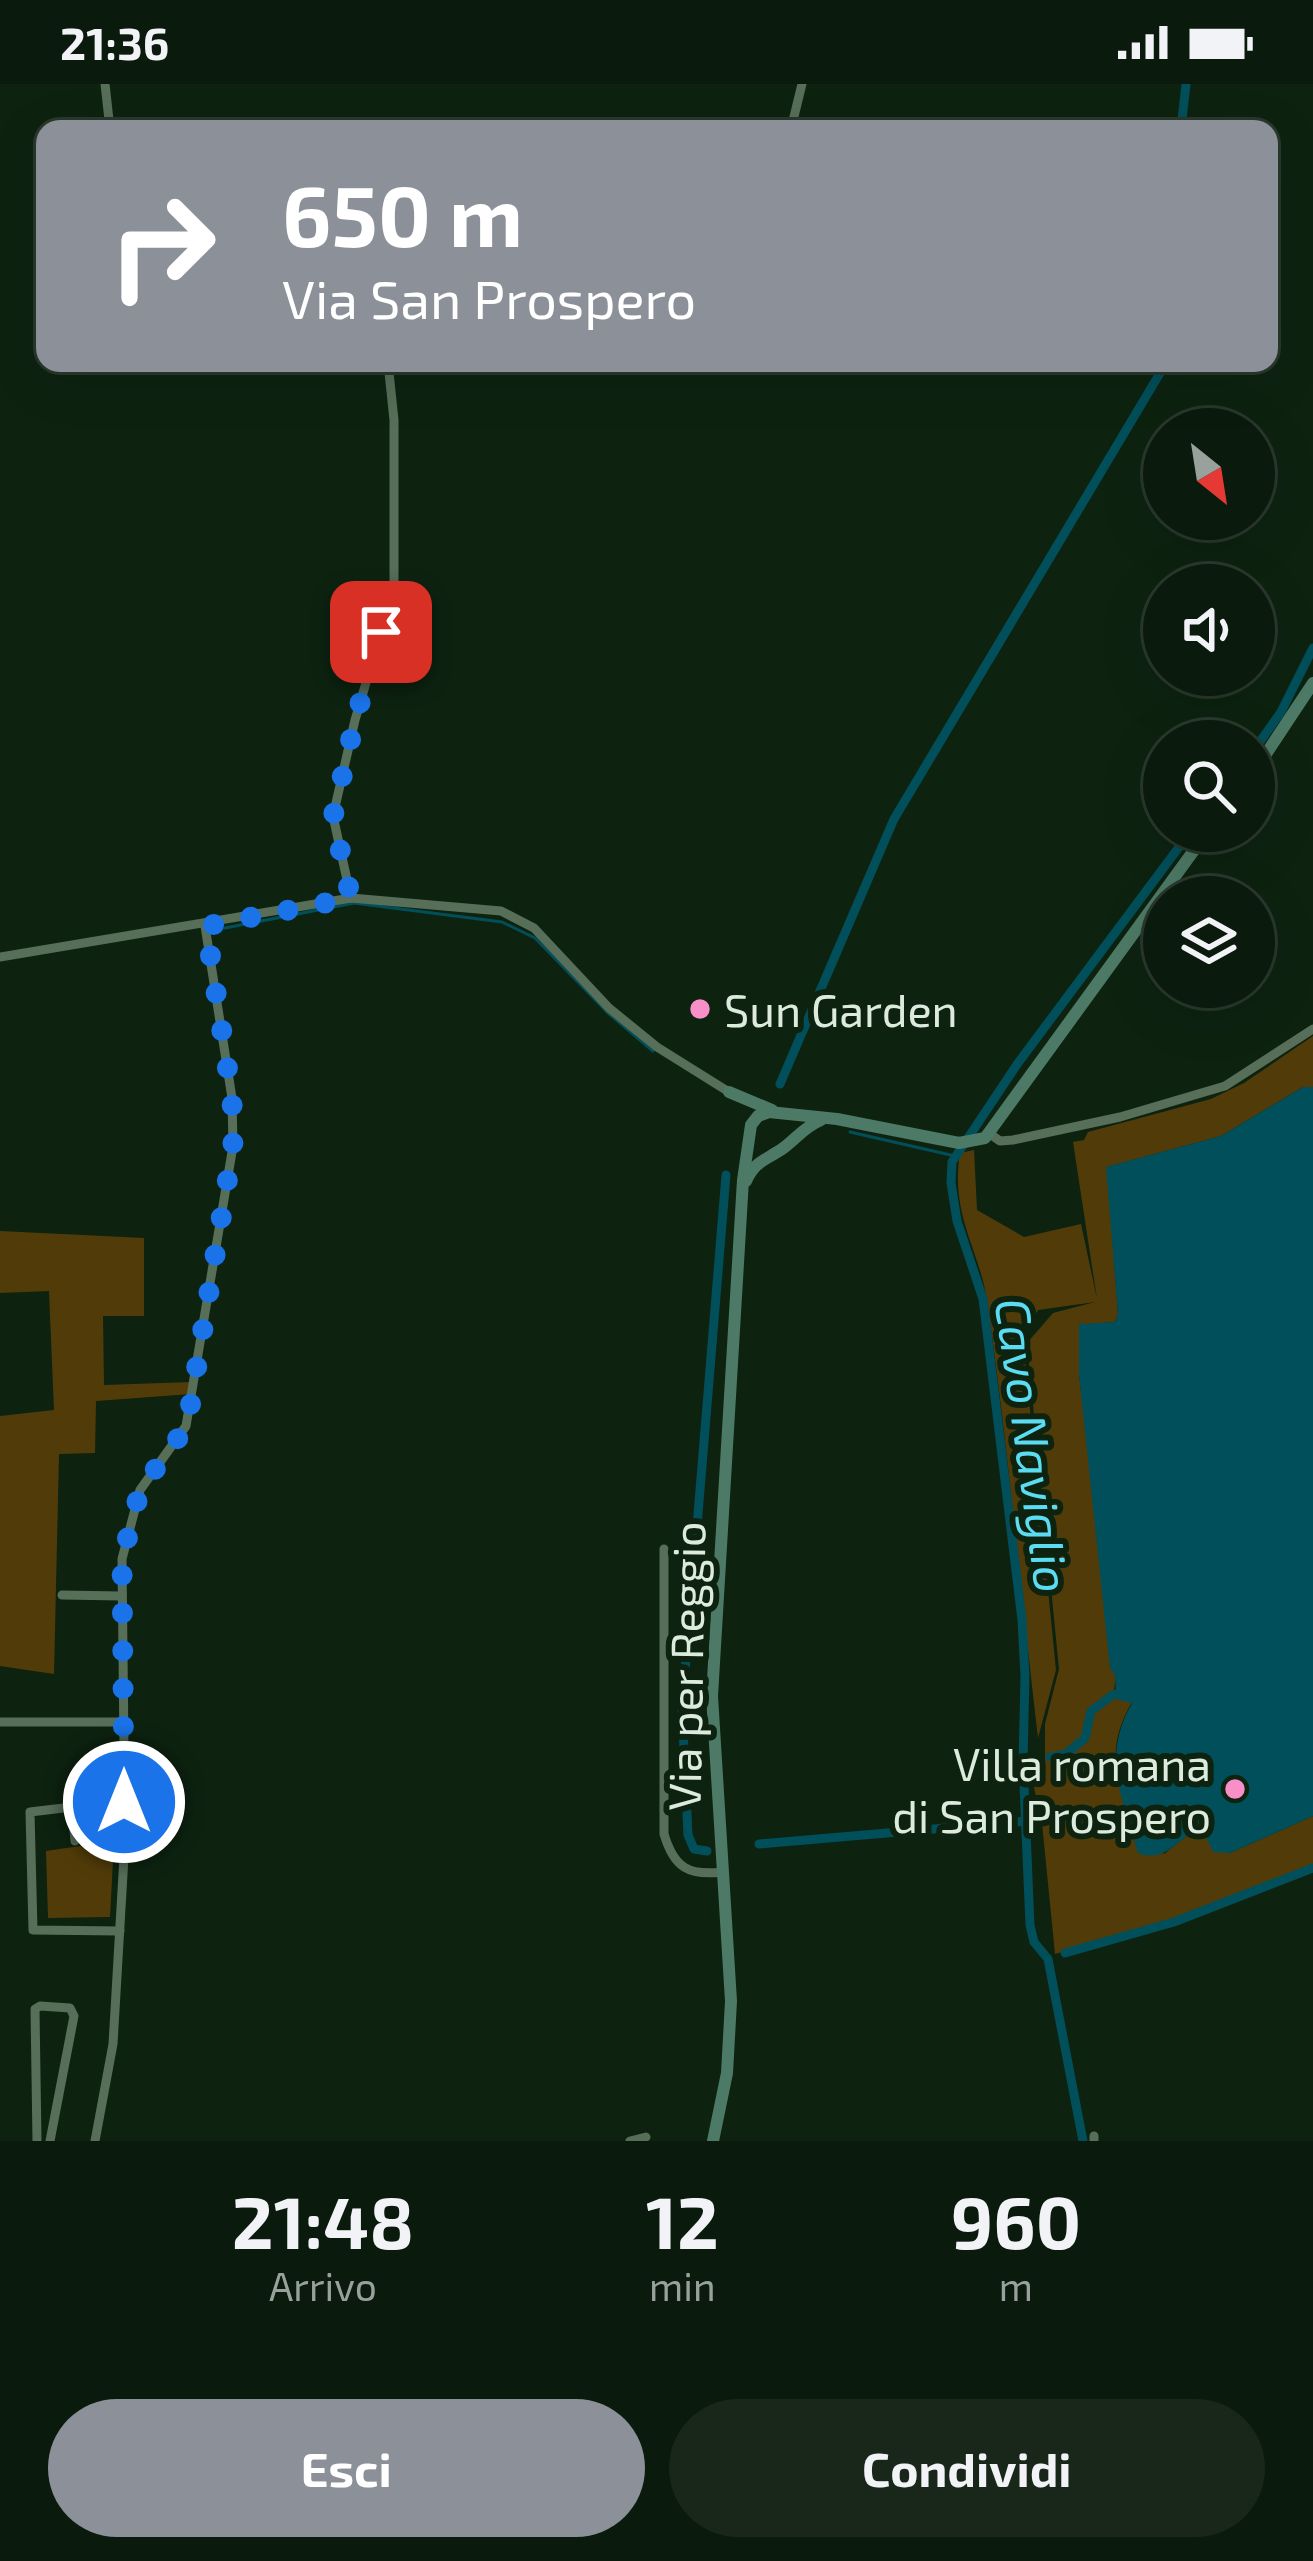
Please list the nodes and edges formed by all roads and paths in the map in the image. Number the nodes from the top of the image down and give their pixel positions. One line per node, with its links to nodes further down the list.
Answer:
1 (105, 84): 3 (street)
2 (802, 84): 4 (street)
3 (109, 120)
4 (792, 120)
5 (389, 372): 9 (street)
6 (1313, 683): 7 (main road)
7 (1275, 740)
8 (1193, 852): 17 (main road)
9 (351, 898): 10 (street); 13 (street)
10 (206, 926): 11 (street); 23 (street)
11 (0, 957)
12 (1313, 1029): 17 (street)
13 (729, 1092): 14 (main road); 16 (main road)
14 (778, 1114): 15 (main road); 16 (main road); 18 (main road)
15 (822, 1119): 17 (main road); 18 (main road)
16 (750, 1130): 19 (main road); 20 (main road, Via per Reggio)
17 (990, 1134)
18 (789, 1141): 19 (main road)
19 (770, 1153): 20 (main road)
20 (743, 1190): 27 (main road, Via per Reggio)
21 (664, 1549): 27 (street)
22 (62, 1595): 23 (street)
23 (122, 1596): 24 (street)
24 (124, 1722): 25 (street); 28 (street)
25 (0, 1723)
26 (75, 1841): 28 (street)
27 (722, 1872): 34 (main road, Via per Reggio)
28 (121, 1931): 32 (street)
29 (646, 2137): 33 (street)
30 (37, 2141): 31 (street)
31 (50, 2141)
32 (95, 2141)
33 (630, 2141)
34 (713, 2141)

